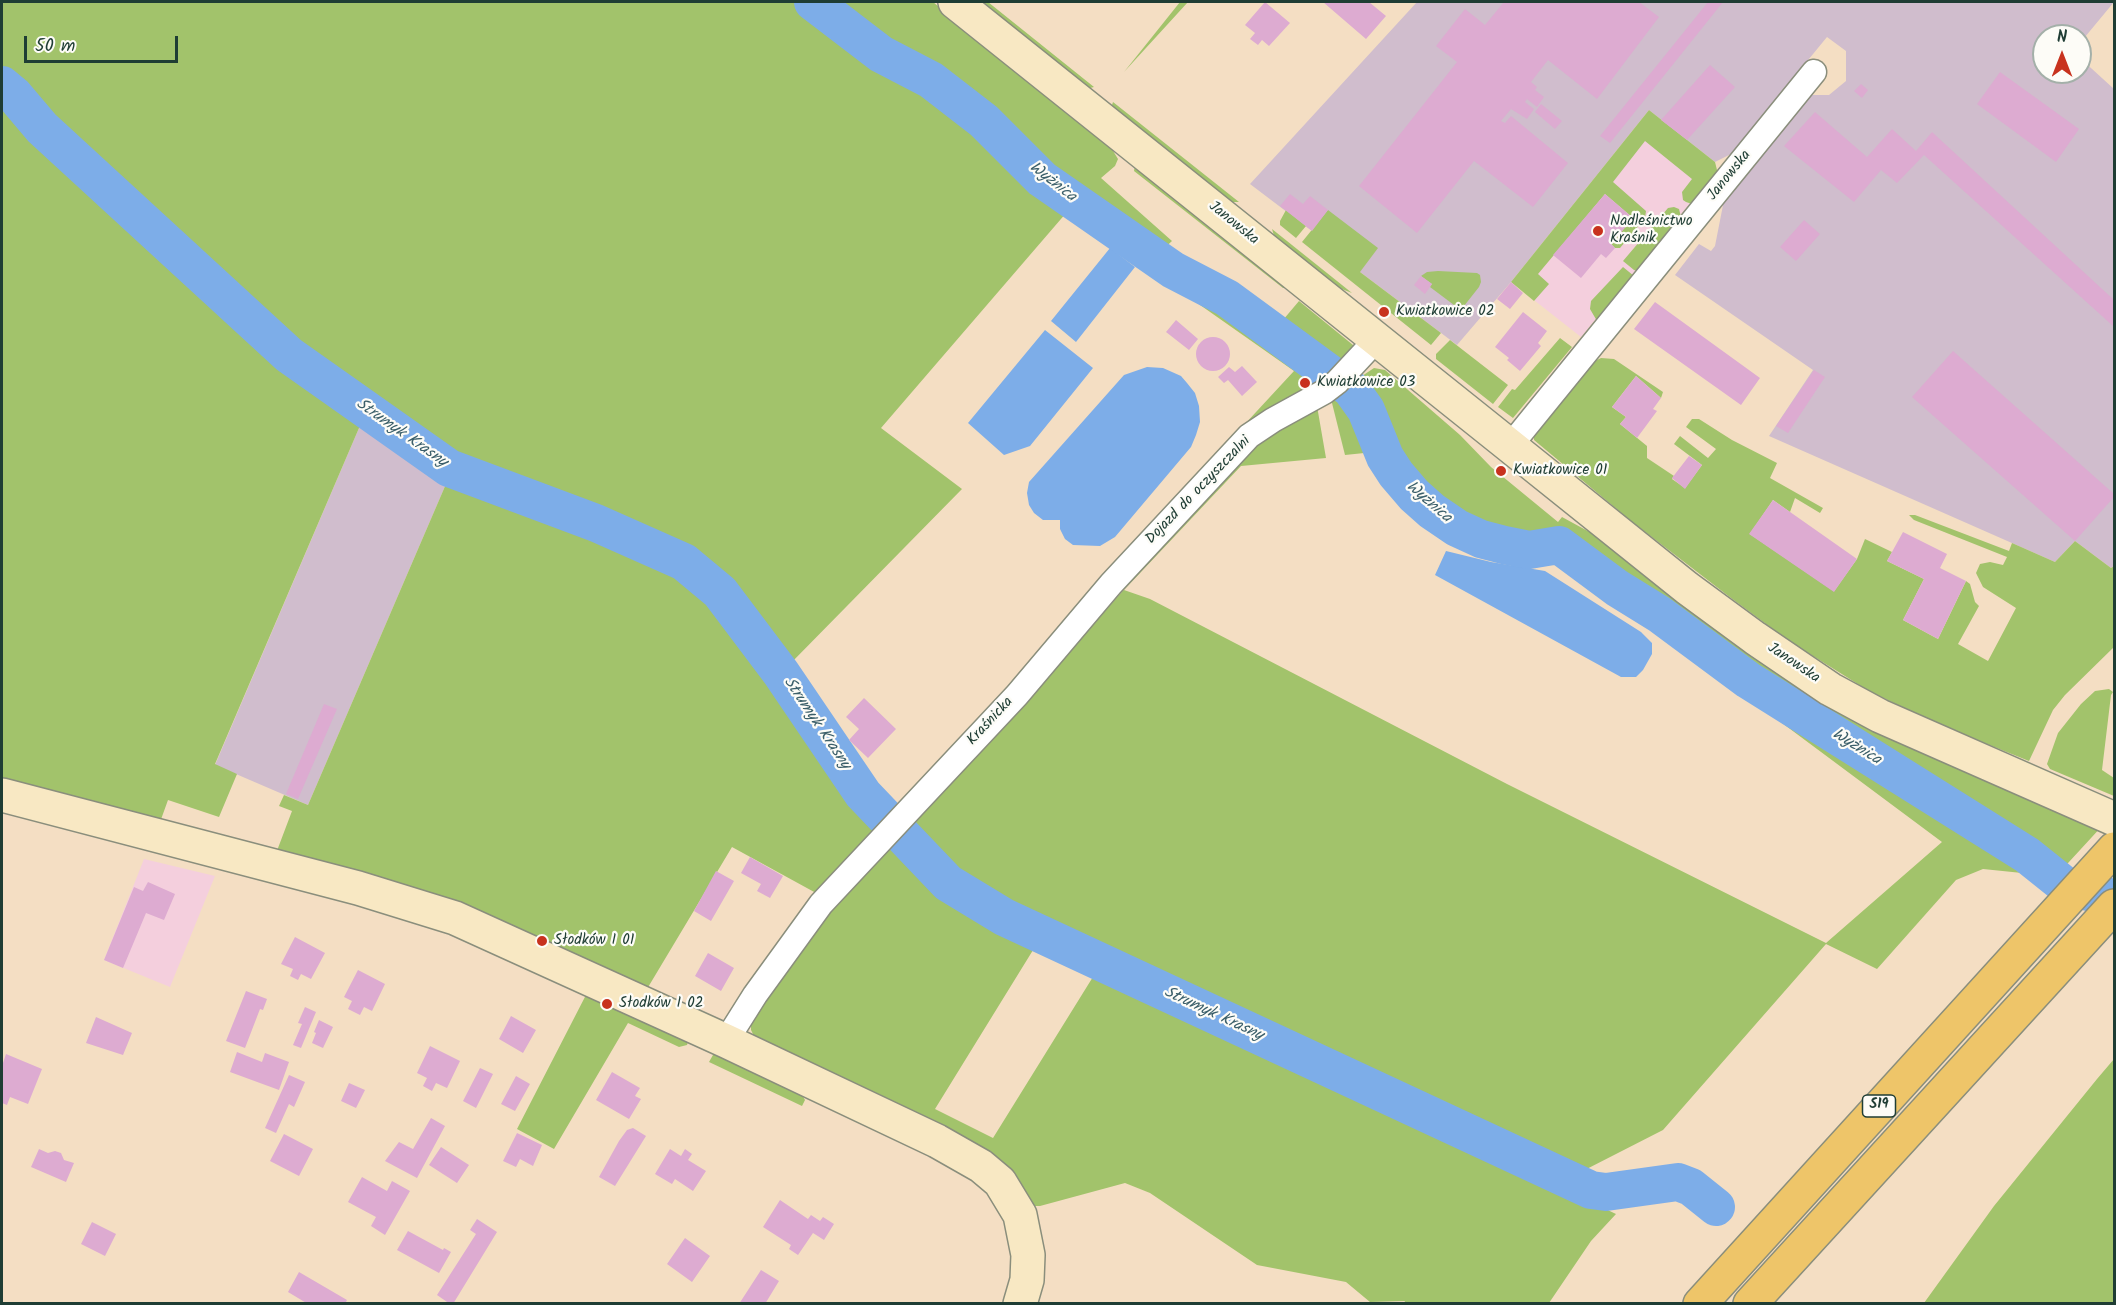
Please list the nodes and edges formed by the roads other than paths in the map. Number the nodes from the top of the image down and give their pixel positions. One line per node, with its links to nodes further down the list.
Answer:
1 (955, 2): 3 (street, Janowska)
2 (1814, 72): 4 (street, Janowska)
3 (1377, 339): 4 (street, Janowska); 5 (street, Dojazd do oczyszczalni)
4 (1510, 446): 7 (street, Janowska)
5 (1111, 584): 10 (street, Kraśnicka)
6 (2, 795): 10 (street)
7 (2115, 819)
8 (2115, 849): 12 (highway, S19)
9 (2106, 915): 13 (highway, S19)
10 (726, 1041): 11 (street)
11 (1020, 1304)
12 (1700, 1304)
13 (1750, 1304)

